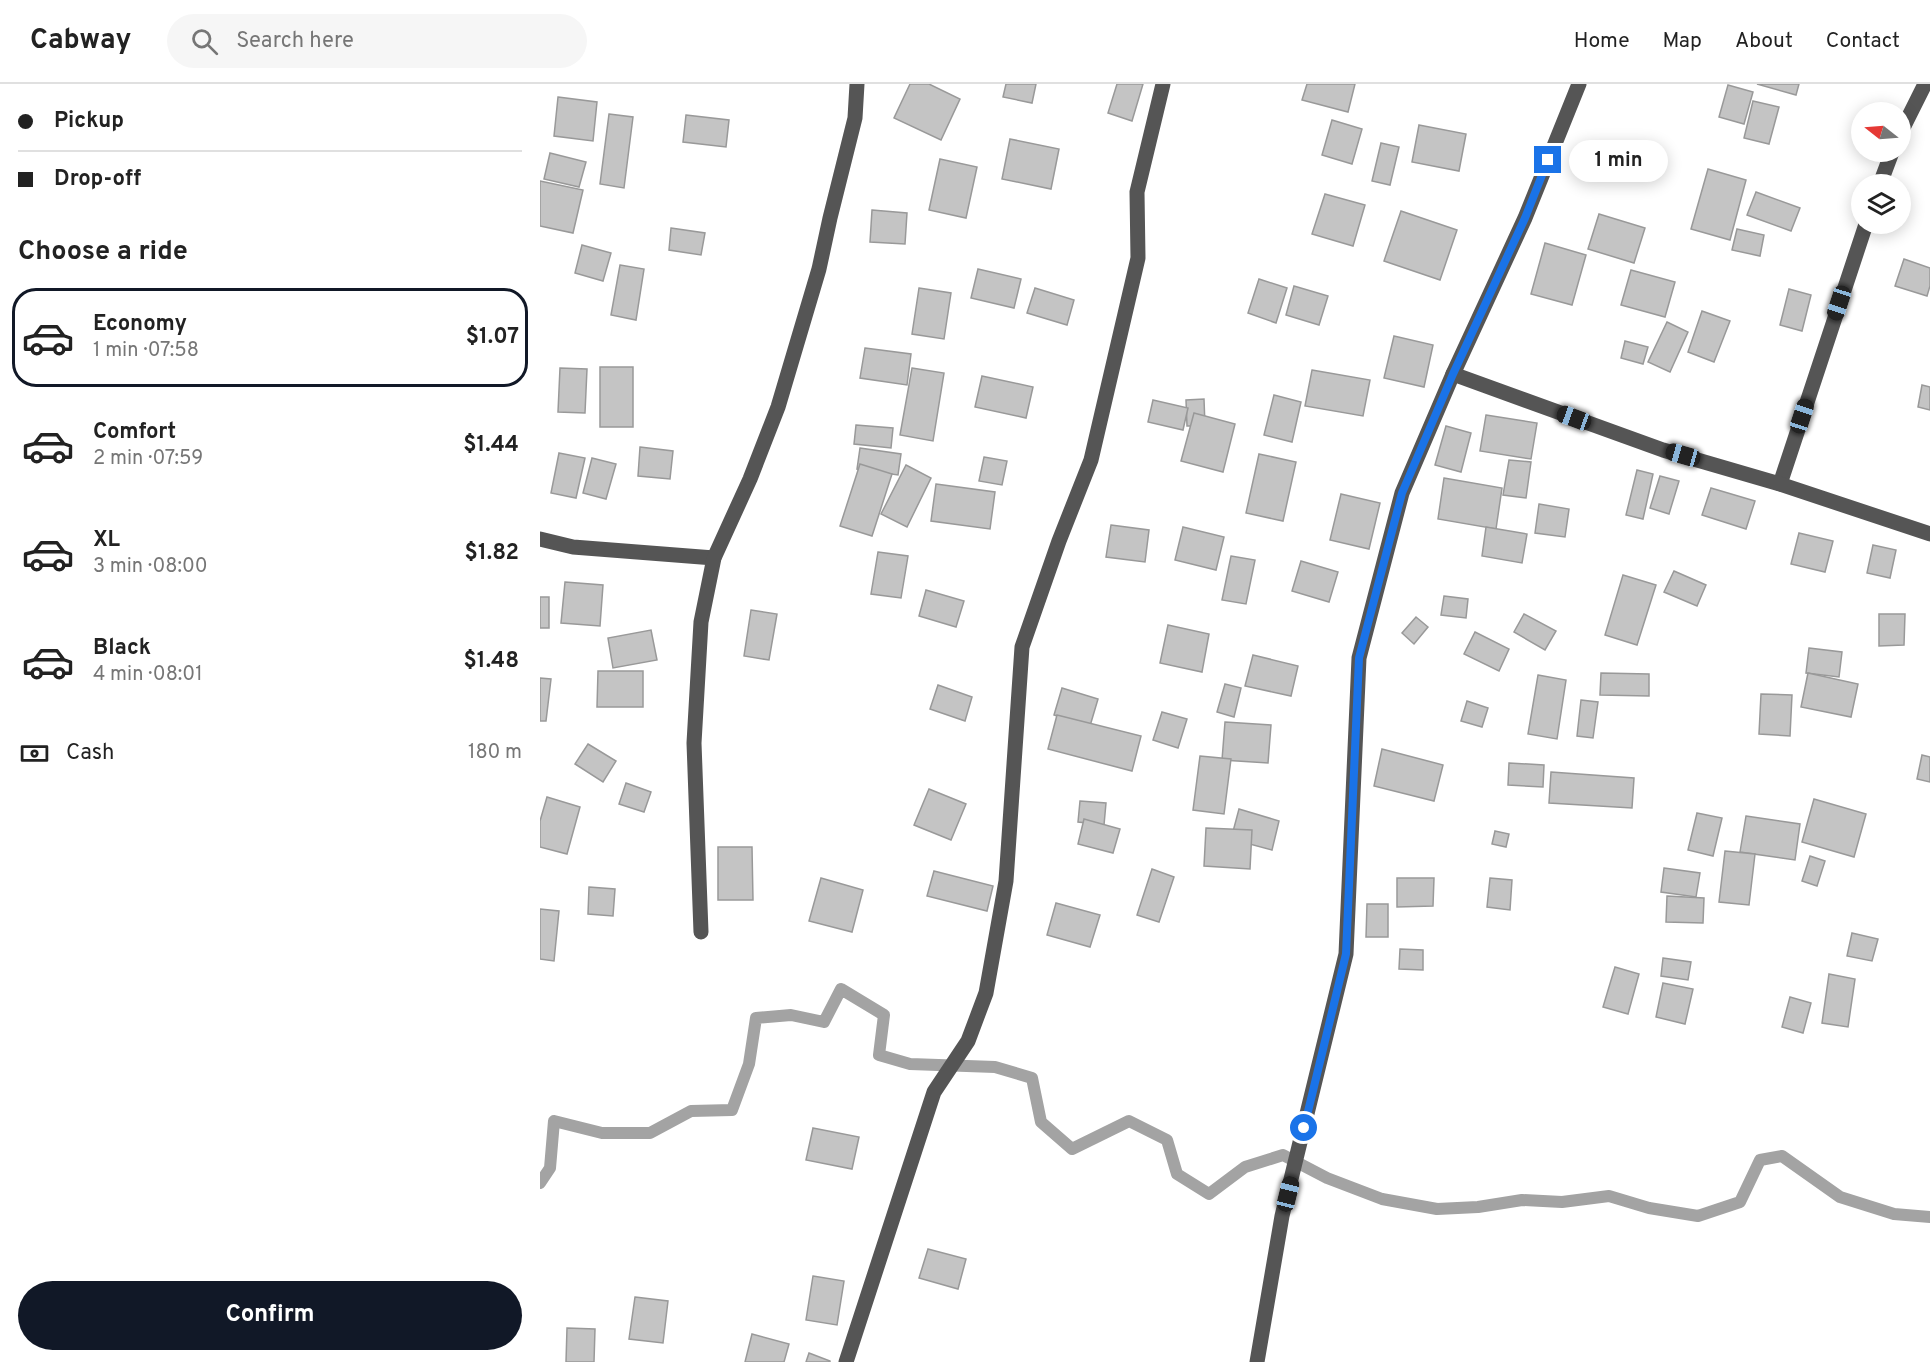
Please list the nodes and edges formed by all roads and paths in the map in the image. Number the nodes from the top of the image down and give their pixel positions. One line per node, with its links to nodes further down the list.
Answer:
1 (857, 84): 11 (street)
2 (1163, 84): 13 (street)
3 (1579, 84): 7 (street)
4 (1925, 84): 5 (street)
5 (1911, 112)
6 (1863, 234): 8 (street)
7 (1453, 374): 8 (street); 14 (street)
8 (1779, 484): 9 (street)
9 (1930, 534)
10 (540, 539): 11 (street)
11 (714, 558): 12 (street)
12 (701, 932)
13 (846, 1362)
14 (1257, 1362)

